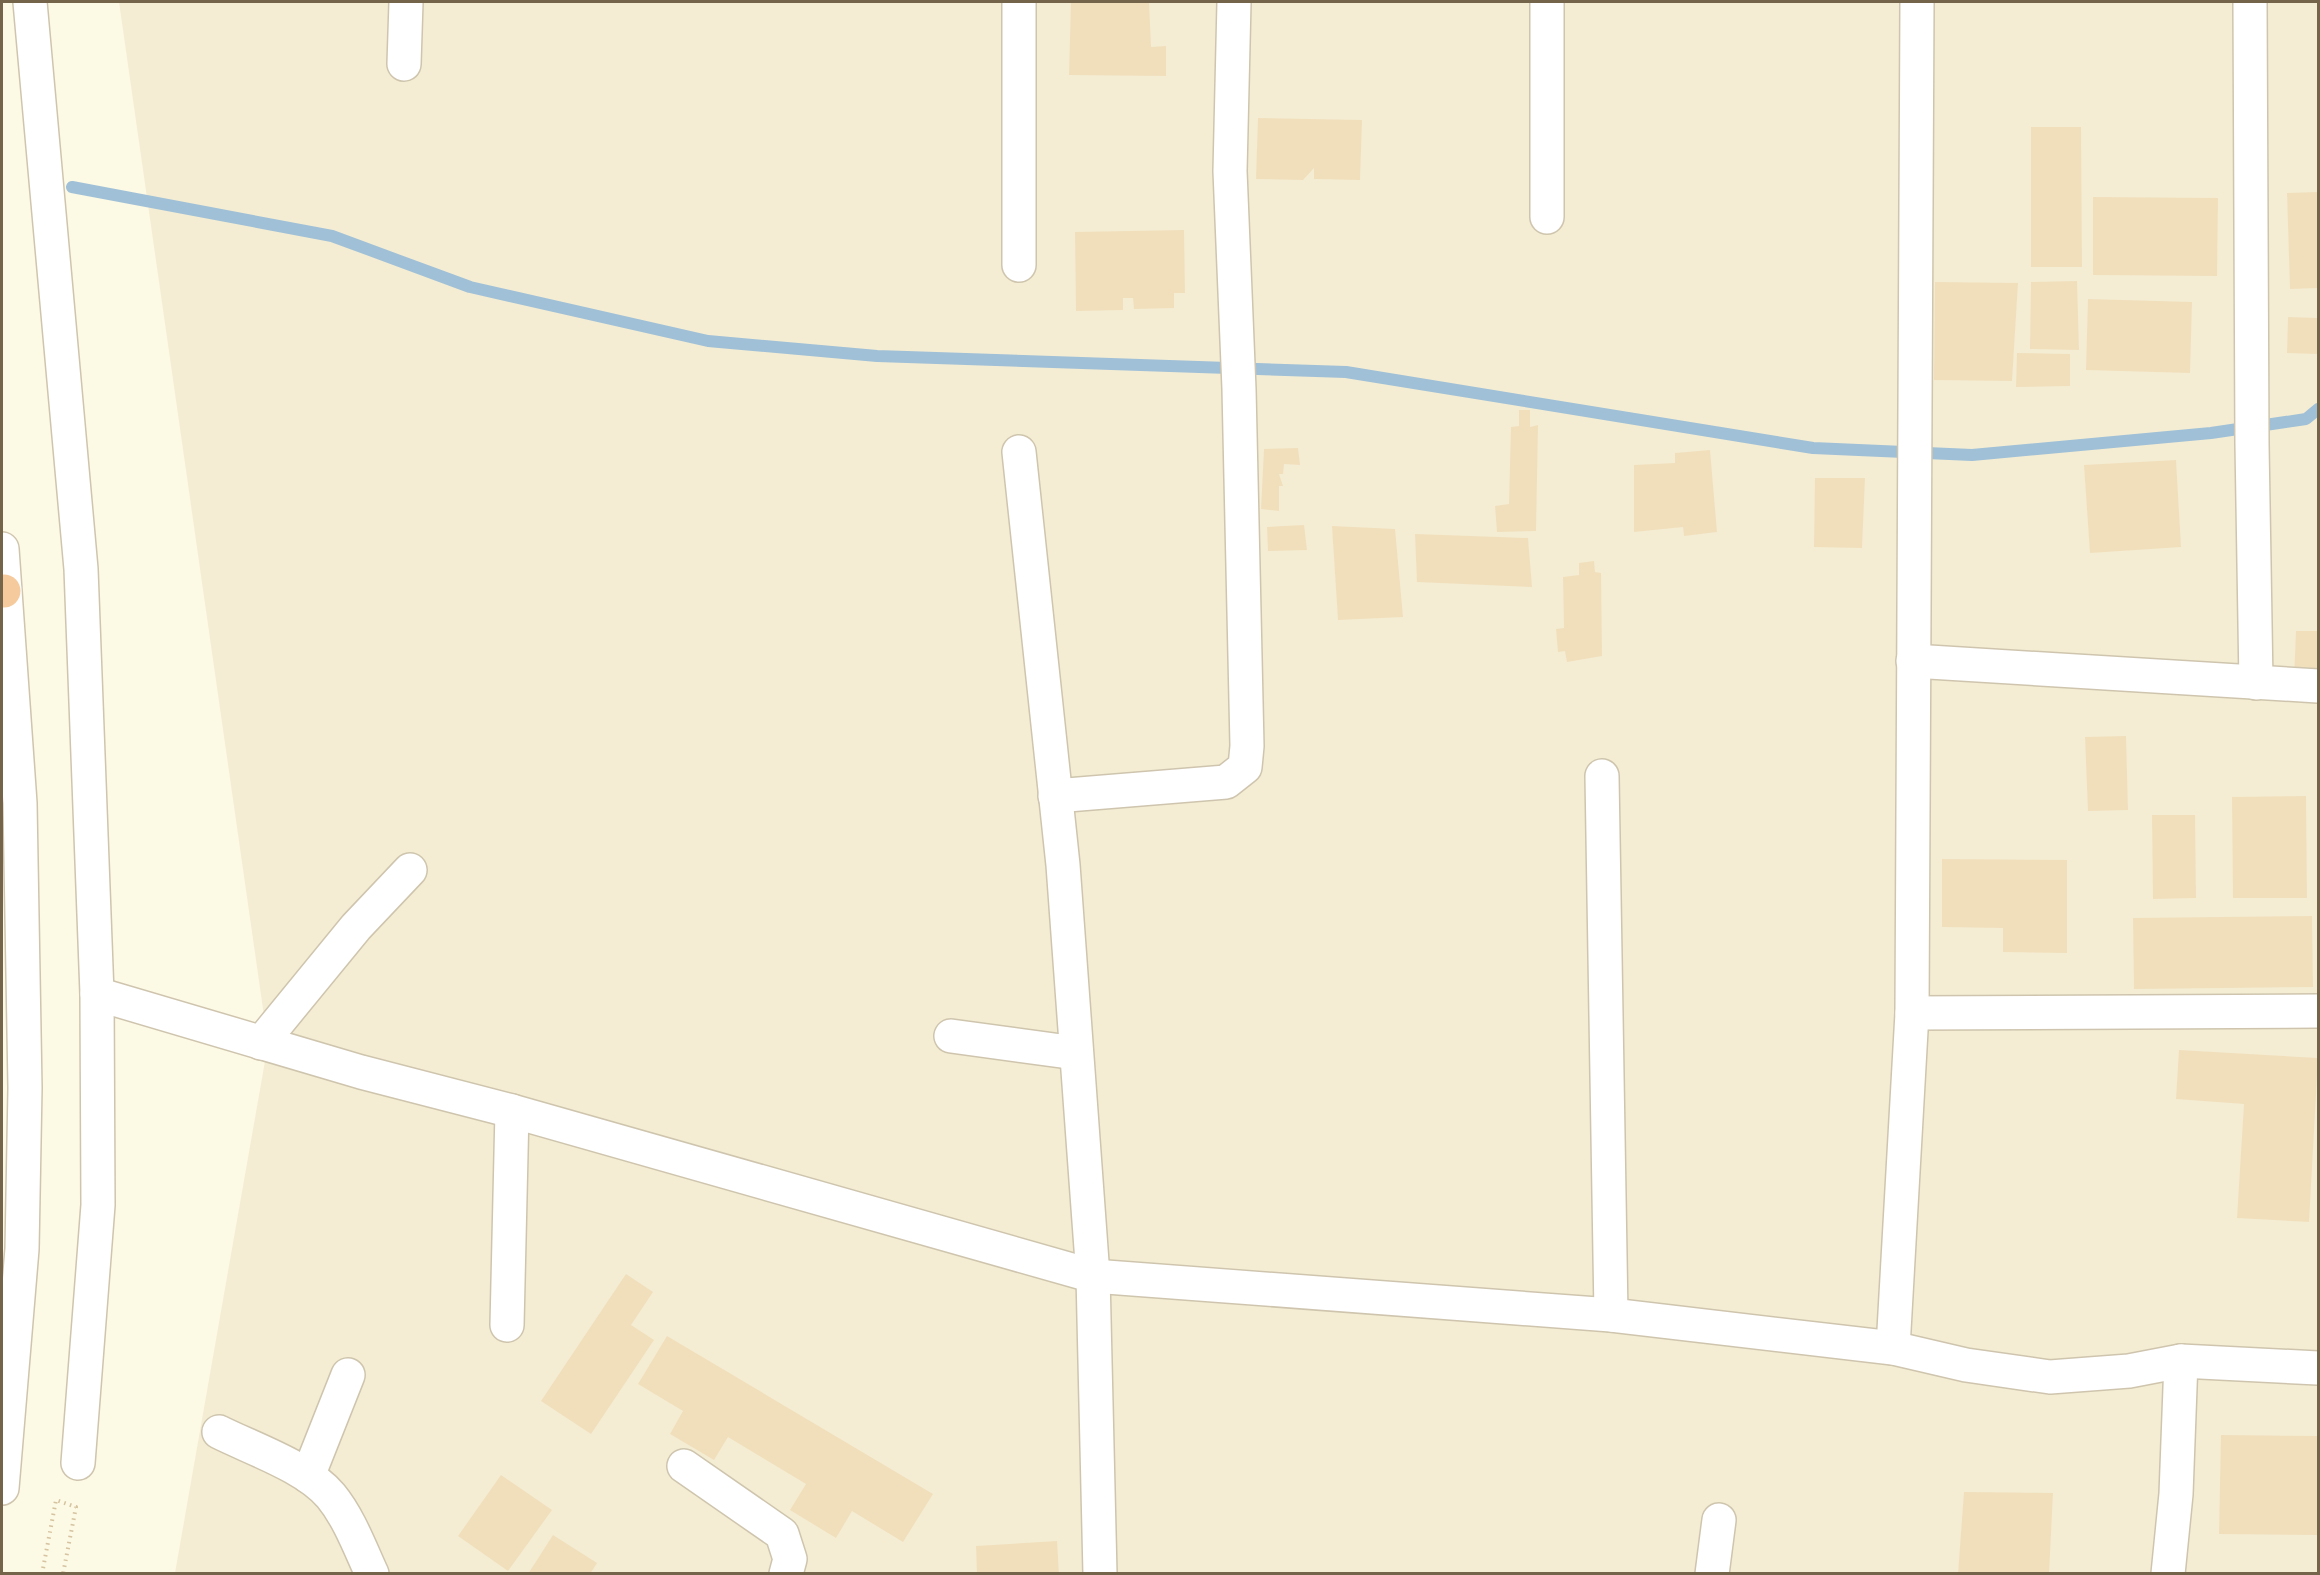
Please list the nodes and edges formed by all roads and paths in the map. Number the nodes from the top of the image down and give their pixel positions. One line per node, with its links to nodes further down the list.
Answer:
1 (30, 2): 20 (street)
2 (406, 2): 8 (street)
3 (1019, 2): 10 (street)
4 (1234, 2): 18 (street)
5 (1547, 2): 9 (street)
6 (1917, 2): 14 (street)
7 (2250, 2): 15 (street)
8 (405, 64)
9 (1547, 217)
10 (1019, 265)
11 (1019, 452): 18 (street)
12 (2, 549): 13 (street)
13 (3, 591): 38 (street)
14 (1913, 661): 15 (street); 22 (street)
15 (2256, 683): 16 (street)
16 (2319, 686)
17 (1602, 776): 28 (street)
18 (1055, 796): 25 (street)
19 (410, 870): 24 (street)
20 (97, 994): 24 (street); 35 (street)
21 (2319, 1011): 22 (street)
22 (1912, 1013): 30 (street)
23 (951, 1036): 25 (street)
24 (261, 1043): 26 (street)
25 (1076, 1053): 27 (street)
26 (512, 1112): 27 (street); 29 (street)
27 (1093, 1276): 28 (street); 44 (street)
28 (1611, 1315): 30 (street)
29 (507, 1325)
30 (1893, 1348): 31 (street)
31 (2181, 1361): 32 (street); 46 (street)
32 (2319, 1368)
33 (348, 1375): 37 (street)
34 (219, 1432): 37 (street)
35 (78, 1463)
36 (684, 1466): 43 (street)
37 (308, 1476): 42 (street)
38 (2, 1488)
39 (1719, 1520): 45 (street)
40 (42, 1574): 41 (path)
41 (63, 1574)
42 (372, 1574)
43 (786, 1574)
44 (1100, 1574)
45 (1712, 1574)
46 (2168, 1574)

